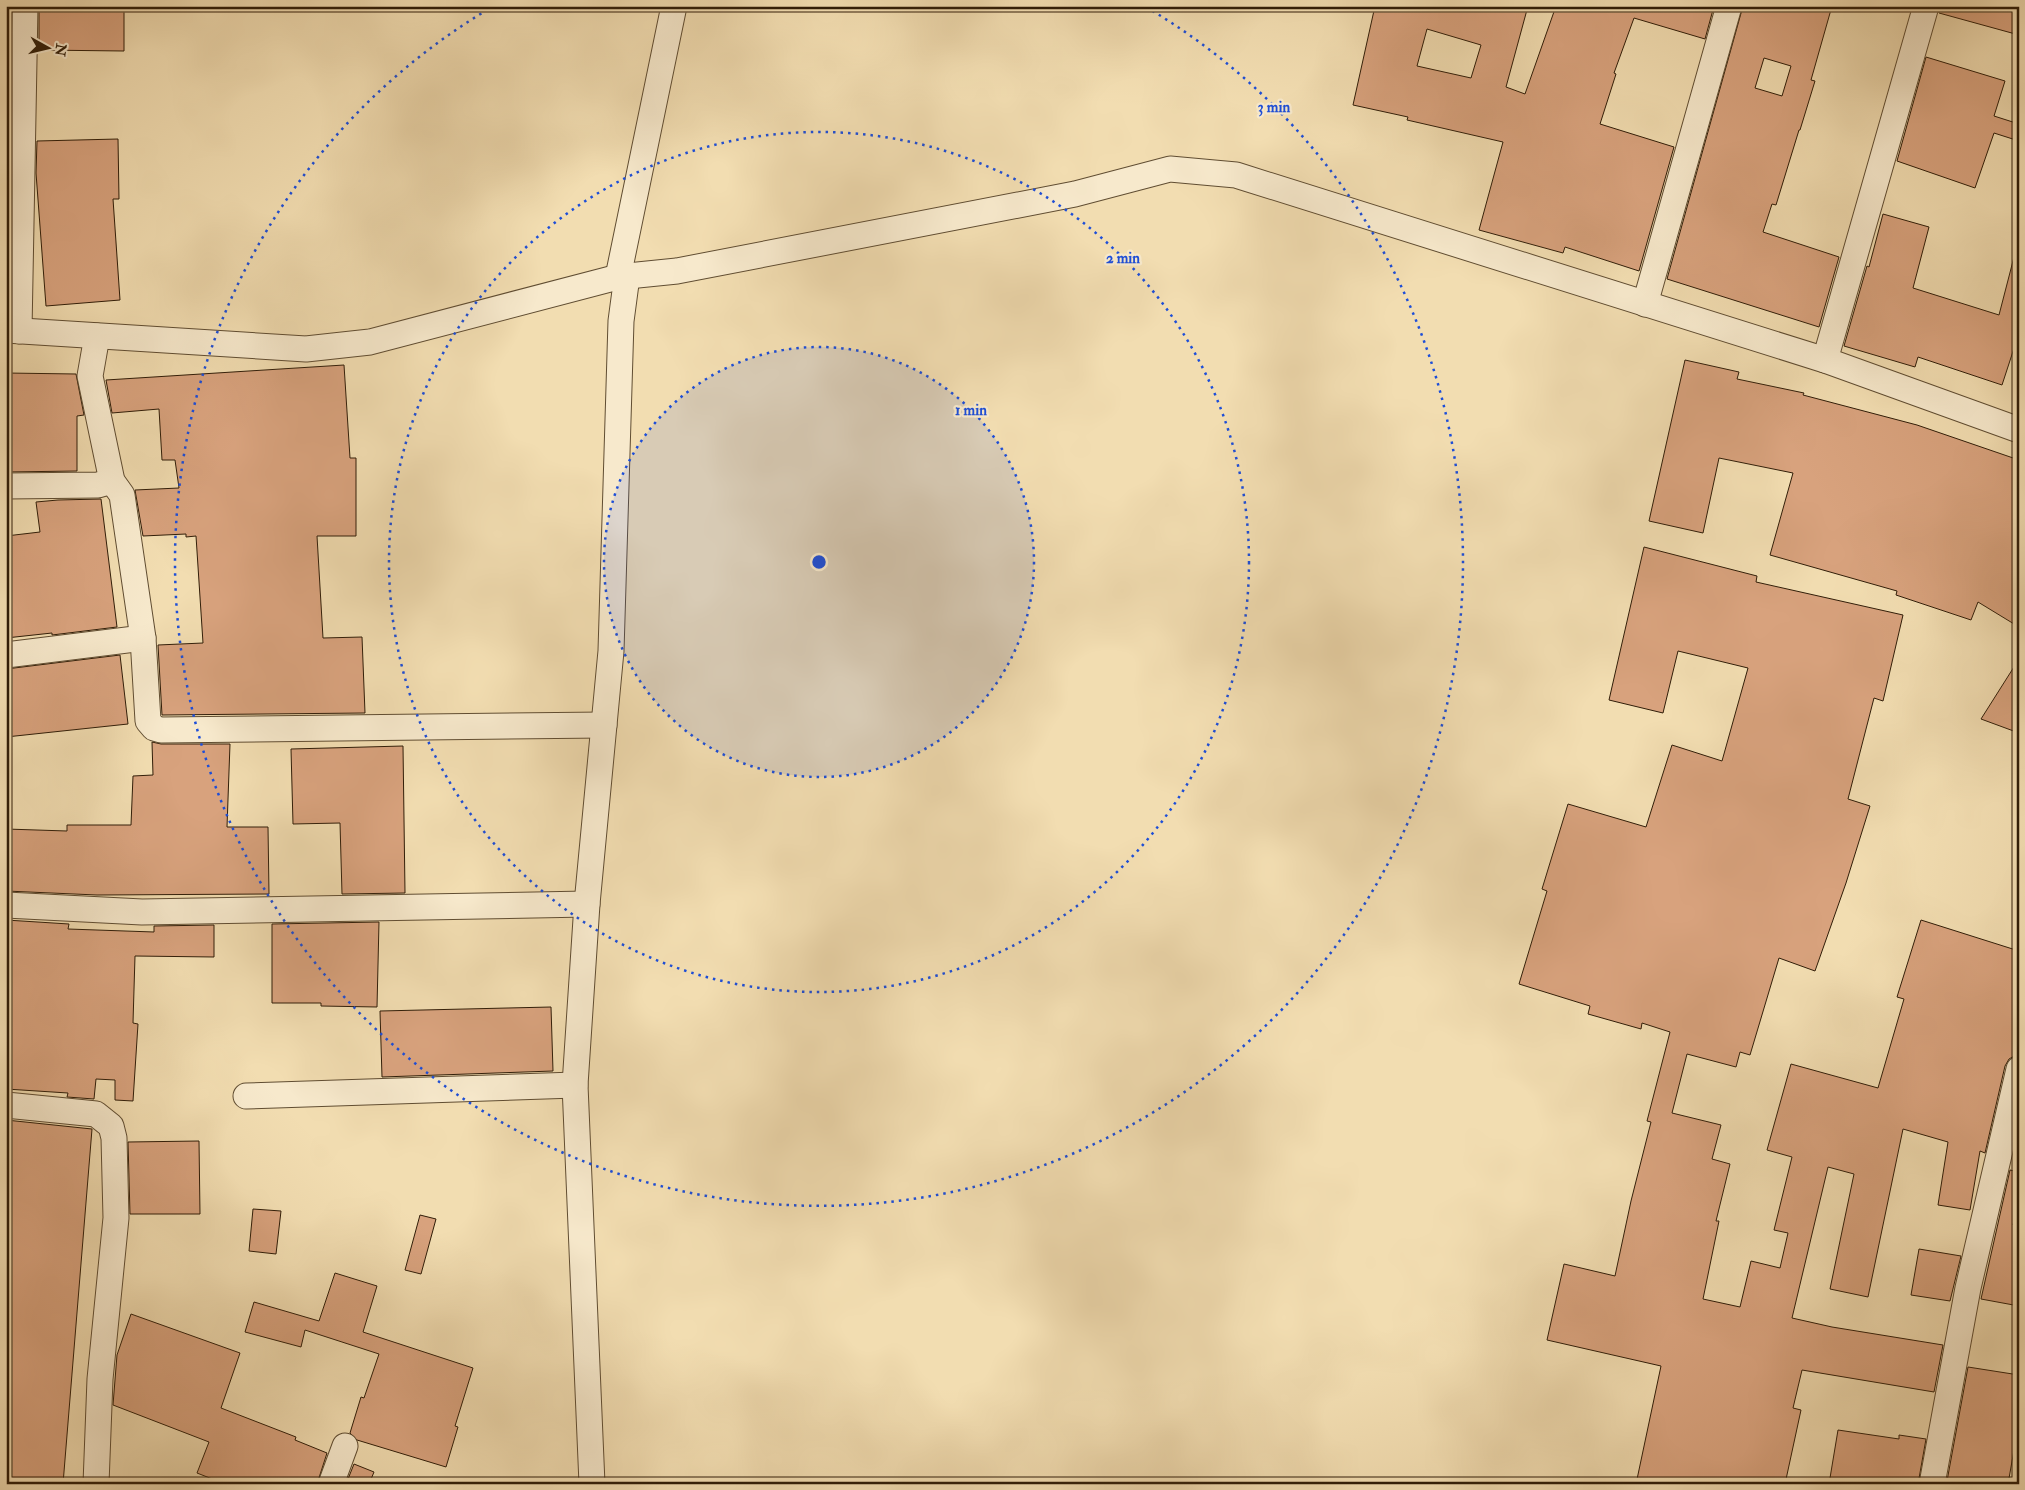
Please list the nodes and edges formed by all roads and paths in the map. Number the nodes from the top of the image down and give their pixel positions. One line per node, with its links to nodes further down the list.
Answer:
1 (25, 6): 7 (street)
2 (674, 6): 5 (street)
3 (1728, 6): 6 (street)
4 (1926, 6): 9 (street)
5 (622, 277): 6 (street); 8 (street); 15 (street)
6 (1645, 304): 9 (street)
7 (13, 331): 8 (street)
8 (97, 336): 11 (street)
9 (1825, 360): 10 (street)
10 (2019, 430)
11 (112, 481): 12 (street); 13 (street)
12 (6, 486)
13 (143, 638): 14 (street); 15 (street)
14 (6, 655)
15 (604, 724): 16 (street)
16 (587, 904): 17 (street); 19 (street)
17 (6, 905)
18 (2019, 1069): 26 (street)
19 (575, 1085): 20 (street); 25 (street)
20 (246, 1096)
21 (6, 1105): 23 (street)
22 (345, 1446): 24 (street)
23 (96, 1484)
24 (331, 1484)
25 (592, 1484)
26 (1932, 1484)

